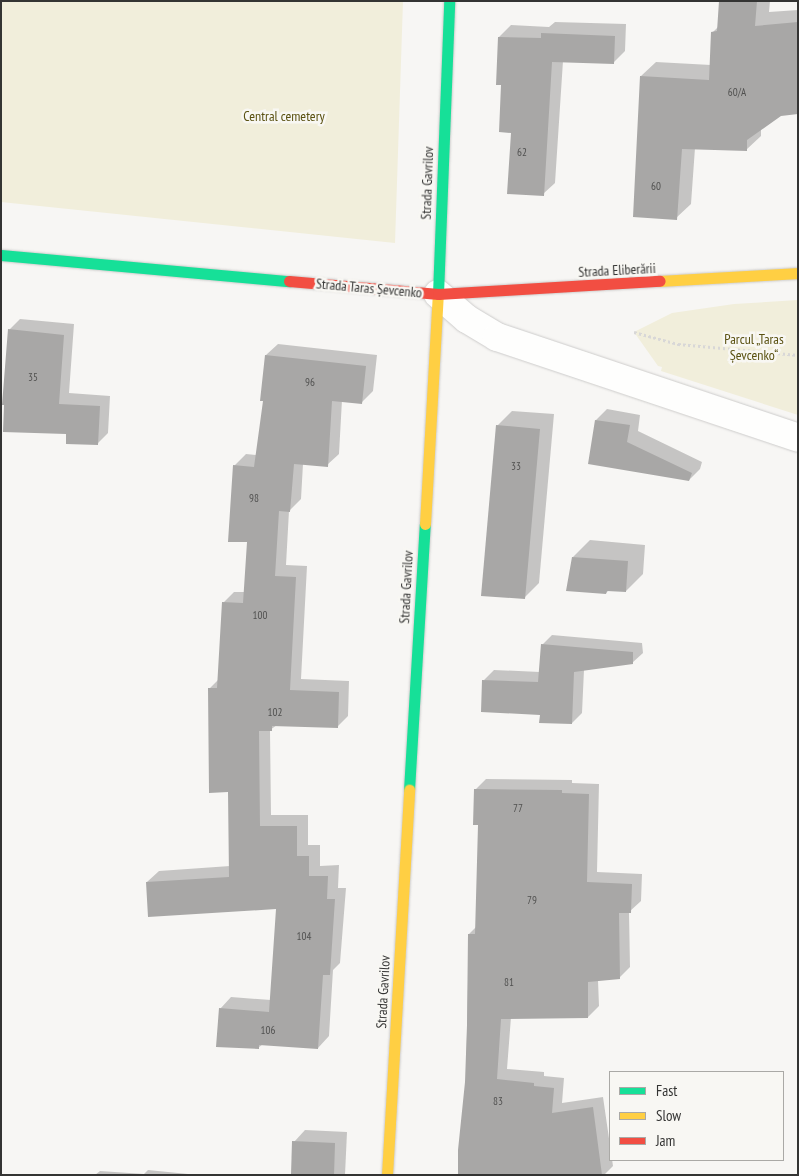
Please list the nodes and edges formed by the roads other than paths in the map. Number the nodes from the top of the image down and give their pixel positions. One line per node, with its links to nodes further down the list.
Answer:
1 (449, 1): 4 (street, Strada Gavrilov)
2 (1, 255): 4 (street, Strada Taras Șevcenko)
3 (798, 273): 4 (street, Strada Eliberării)
4 (438, 294): 5 (street, Strada Taras Șevcenko); 6 (street, Strada Gavrilov)
5 (798, 438)
6 (387, 1175)

